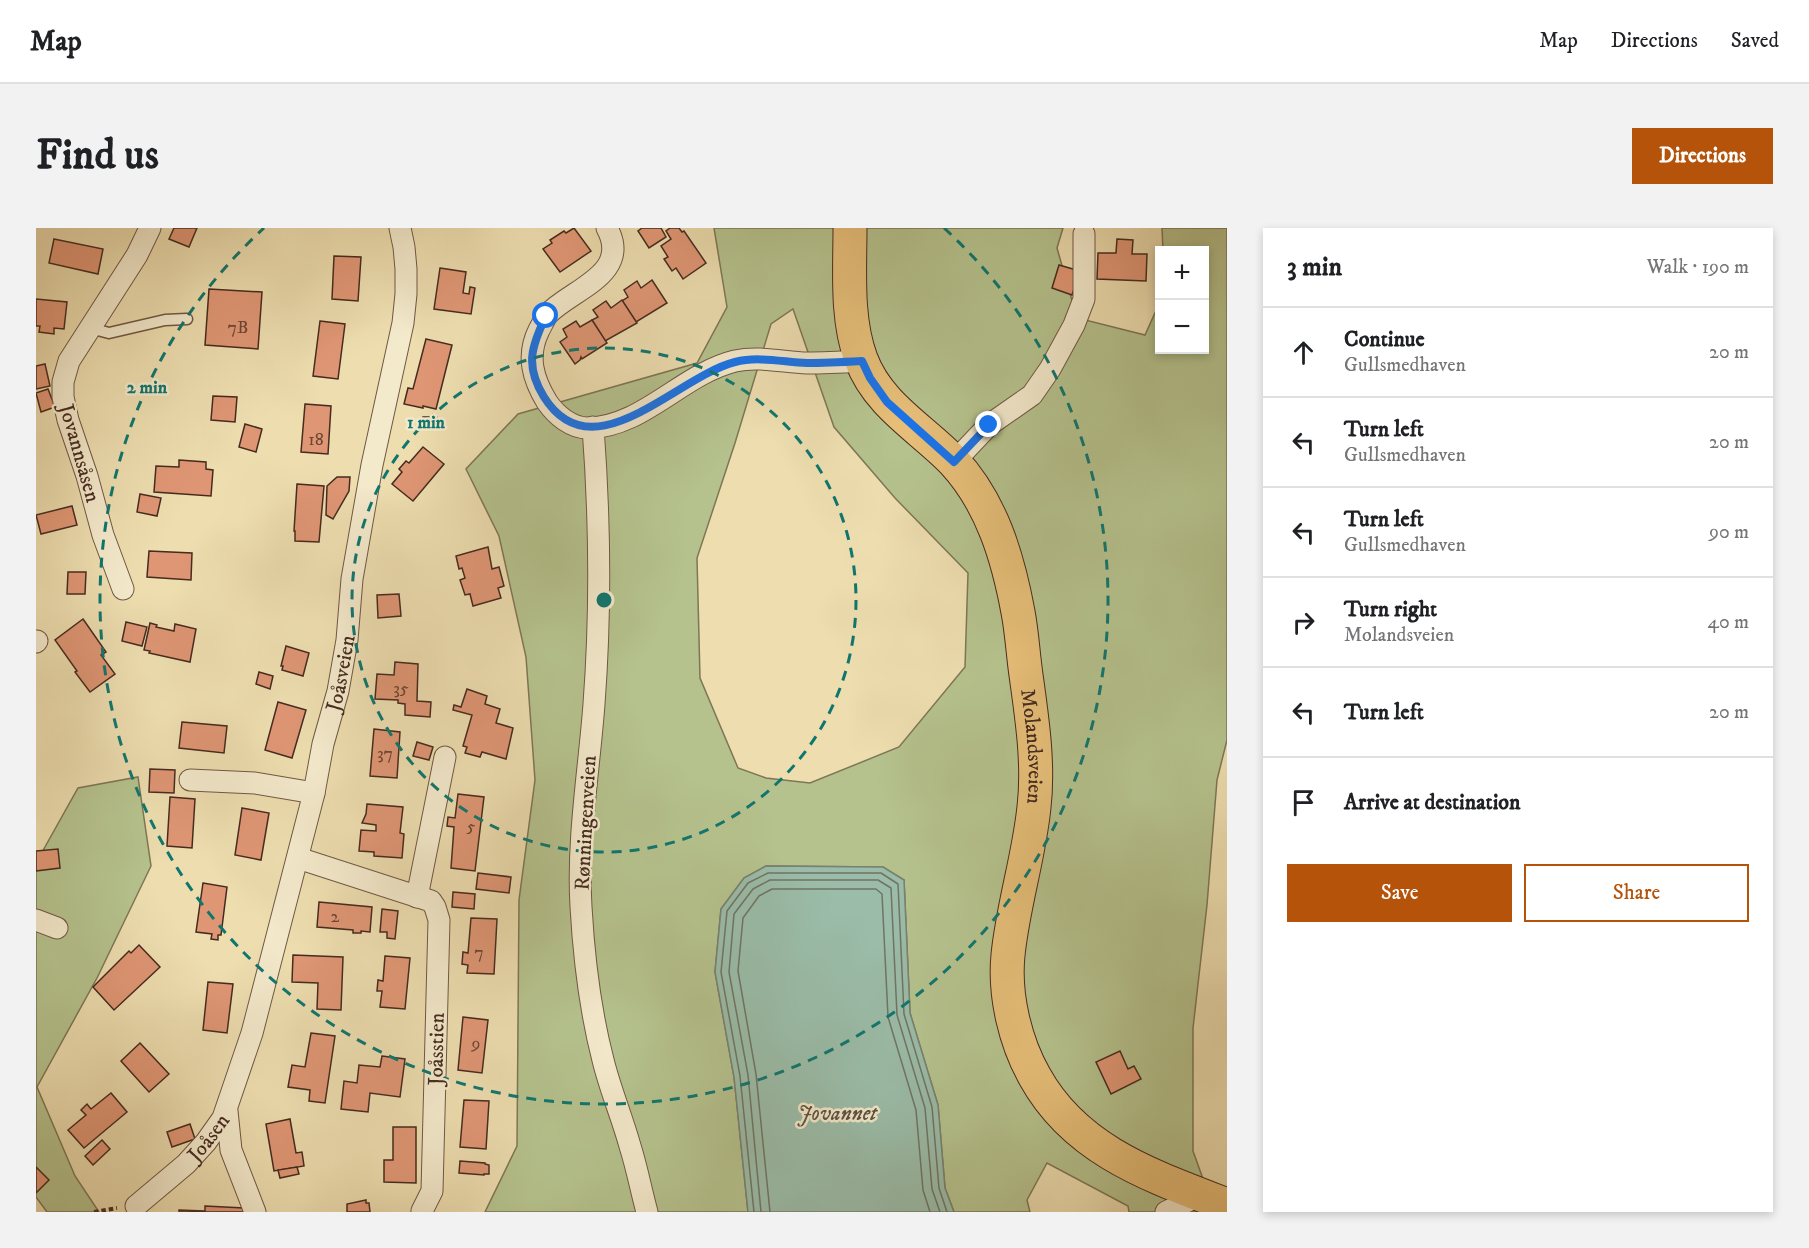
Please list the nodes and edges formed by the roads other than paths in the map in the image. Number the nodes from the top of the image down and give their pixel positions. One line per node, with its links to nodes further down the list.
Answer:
1 (150, 228): 7 (street, Jovannsåsen)
2 (400, 228): 14 (street, Joåsveien)
3 (607, 228): 9 (street)
4 (850, 228): 8 (main road, Molandsveien)
5 (1084, 234): 10 (street)
6 (187, 319): 7 (lane)
7 (90, 328): 11 (street, Jovannsåsen)
8 (862, 361): 9 (street); 10 (main road, Molandsveien)
9 (593, 427): 25 (street, Rønningenveien)
10 (954, 462): 20 (main road, Molandsveien)
11 (123, 589)
12 (445, 757): 16 (street)
13 (190, 780): 14 (street)
14 (314, 794): 15 (street, Joåsveien)
15 (298, 858): 16 (street, Joåsstien); 19 (street, Joåsveien)
16 (417, 897): 23 (street, Joåsstien)
17 (36, 920): 18 (street)
18 (57, 928)
19 (227, 1111): 22 (street, Joåsen); 24 (street, Joåsen)
20 (1193, 1192): 21 (main road, Molandsveien); 26 (street)
21 (1227, 1204)
22 (136, 1206)
23 (422, 1211)
24 (255, 1212)
25 (646, 1212)
26 (1166, 1212)

